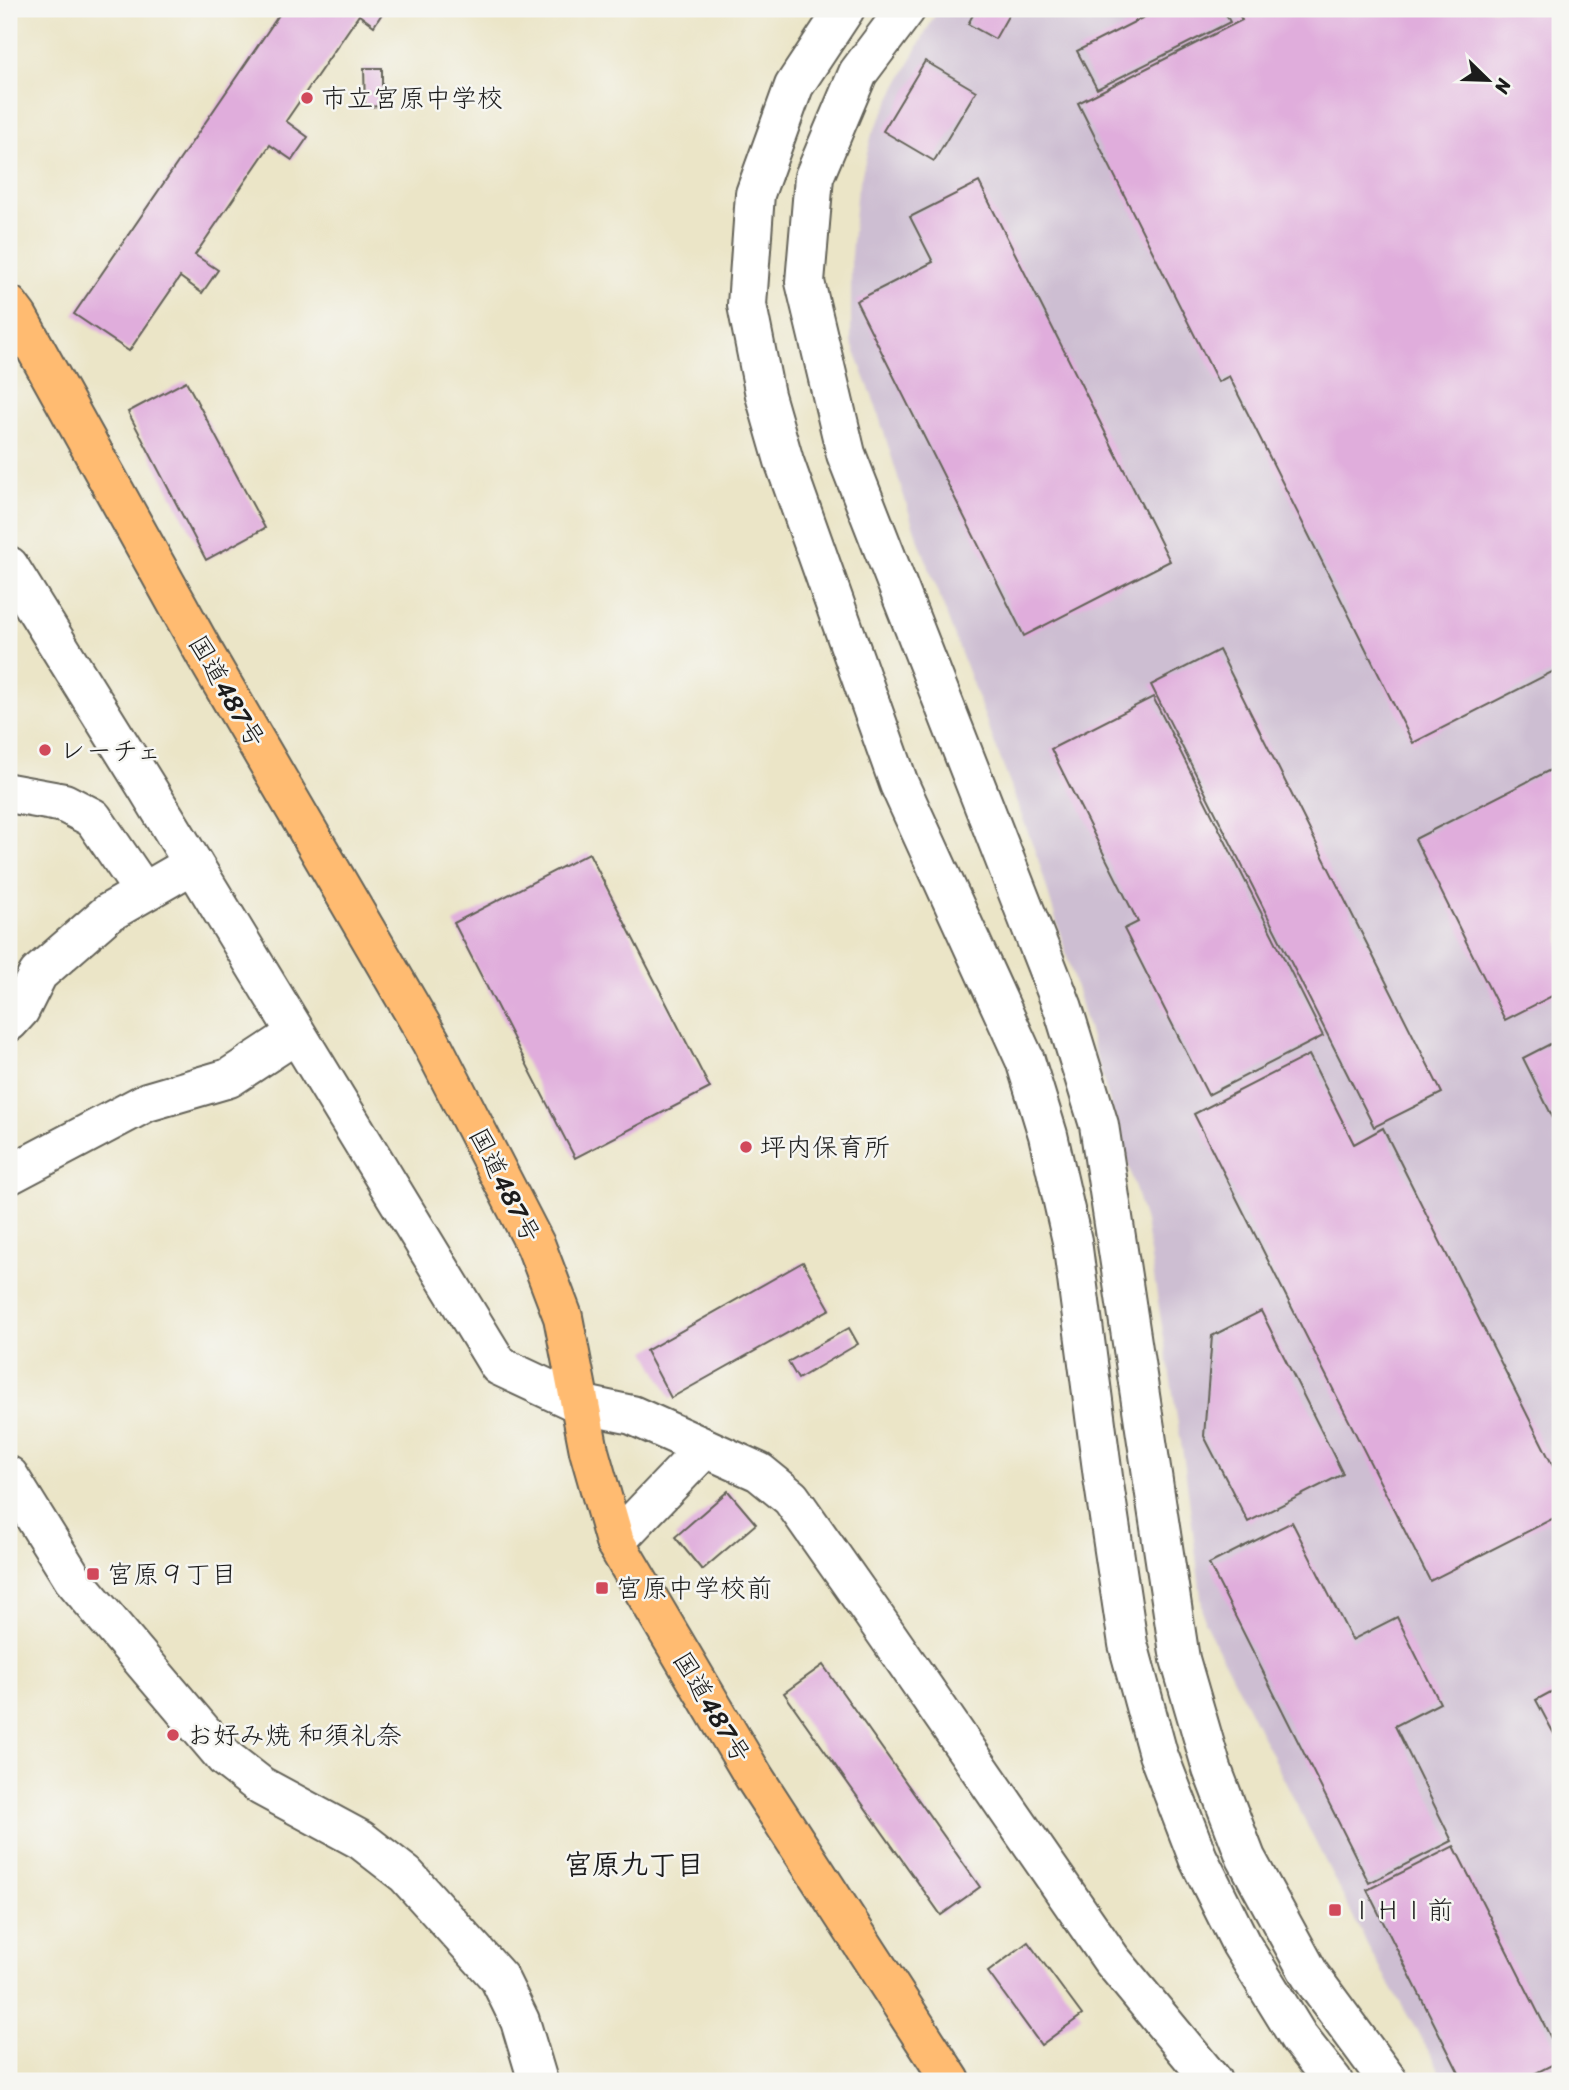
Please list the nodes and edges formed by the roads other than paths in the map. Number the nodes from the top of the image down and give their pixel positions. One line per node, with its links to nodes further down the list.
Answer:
1 (845, 9): 18 (street)
2 (906, 9): 19 (street)
3 (9, 305): 11 (highway, 国道487号)
4 (9, 566): 6 (street)
5 (9, 793): 7 (street)
6 (193, 864): 7 (street); 9 (street)
7 (143, 891): 8 (street)
8 (9, 1022)
9 (296, 1034): 10 (street); 11 (street)
10 (9, 1175)
11 (580, 1404): 12 (street); 14 (highway, 国道487号)
12 (705, 1448): 14 (street); 17 (street)
13 (9, 1476): 15 (street)
14 (615, 1542): 16 (highway, 国道487号)
15 (538, 2081)
16 (951, 2081)
17 (1212, 2081)
18 (1333, 2081)
19 (1388, 2081)

